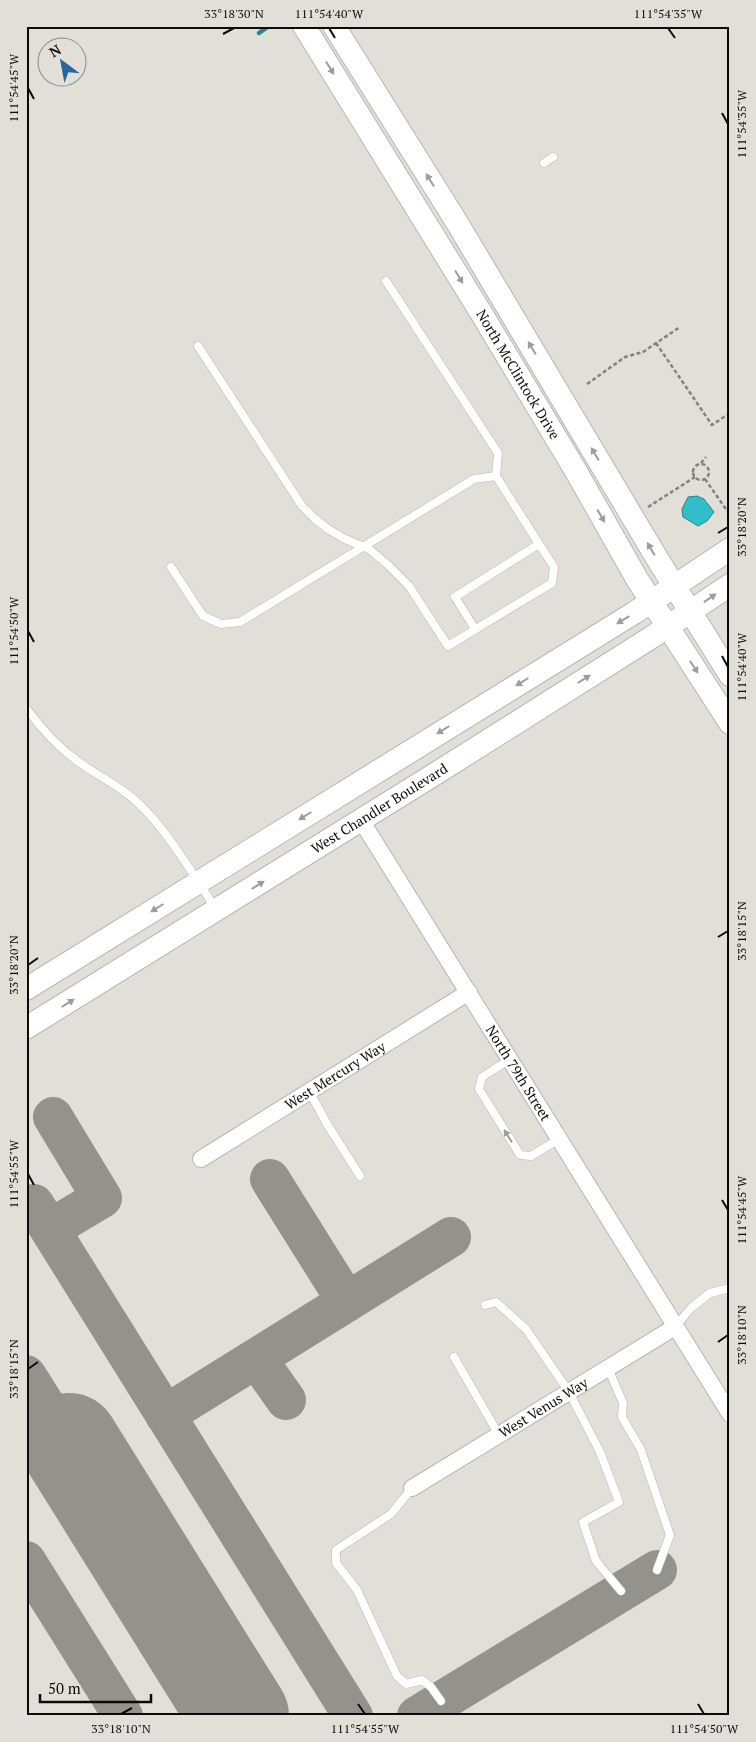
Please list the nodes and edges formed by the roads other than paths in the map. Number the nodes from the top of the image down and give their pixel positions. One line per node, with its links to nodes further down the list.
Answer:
1 (304, 26): 6 (main road, North McClintock Drive, one-way to 6)
2 (334, 26): 5 (main road, North McClintock Drive, one-way to 2)
3 (553, 157): 4 (lane)
4 (544, 162)
5 (456, 221): 6 (main road); 15 (main road, North McClintock Drive, one-way to 5)
6 (434, 235): 16 (main road, North McClintock Drive, one-way to 16)
7 (386, 281): 9 (lane)
8 (198, 346): 11 (lane)
9 (496, 476): 10 (lane); 11 (lane)
10 (539, 544): 19 (lane); 19 (lane)
11 (364, 547): 13 (lane); 19 (lane)
12 (730, 548): 15 (main road)
13 (171, 567)
14 (730, 585): 17 (main road, West Chandler Boulevard, one-way to 14)
15 (674, 586): 16 (main road); 17 (main road, North McClintock Drive)
16 (652, 601): 18 (main road, North McClintock Drive); 24 (main road, one-way to 24)
17 (690, 612): 18 (main road, West Chandler Boulevard); 20 (main road, North McClintock Drive)
18 (668, 626): 22 (main road, North McClintock Drive, one-way to 22); 23 (main road, West Chandler Boulevard, one-way to 18)
19 (475, 629)
20 (730, 675)
21 (26, 708): 24 (lane)
22 (730, 723)
23 (361, 820): 25 (main road, West Chandler Boulevard, one-way to 23); 27 (street, North 79th Street)
24 (198, 882): 25 (lane); 26 (main road, one-way to 26)
25 (217, 911): 28 (main road, West Chandler Boulevard, one-way to 25)
26 (26, 989)
27 (469, 992): 29 (street, North 79th Street); 30 (street, West Mercury Way)
28 (26, 1028)
29 (510, 1059): 31 (street, North 79th Street); 31 (lane, one-way to 29)
30 (309, 1092): 32 (street, West Mercury Way); 33 (lane)
31 (559, 1139): 36 (street, North 79th Street)
32 (201, 1159)
33 (360, 1176)
34 (730, 1288): 36 (lane)
35 (485, 1305): 39 (lane)
36 (676, 1327): 38 (street, West Venus Way); 40 (street, North 79th Street)
37 (454, 1357): 41 (lane)
38 (608, 1368): 39 (street, West Venus Way); 43 (lane)
39 (568, 1392): 41 (street, West Venus Way); 44 (lane)
40 (730, 1414)
41 (499, 1435): 42 (street, West Venus Way)
42 (412, 1488): 45 (lane)
43 (657, 1570)
44 (621, 1592)
45 (441, 1702)

